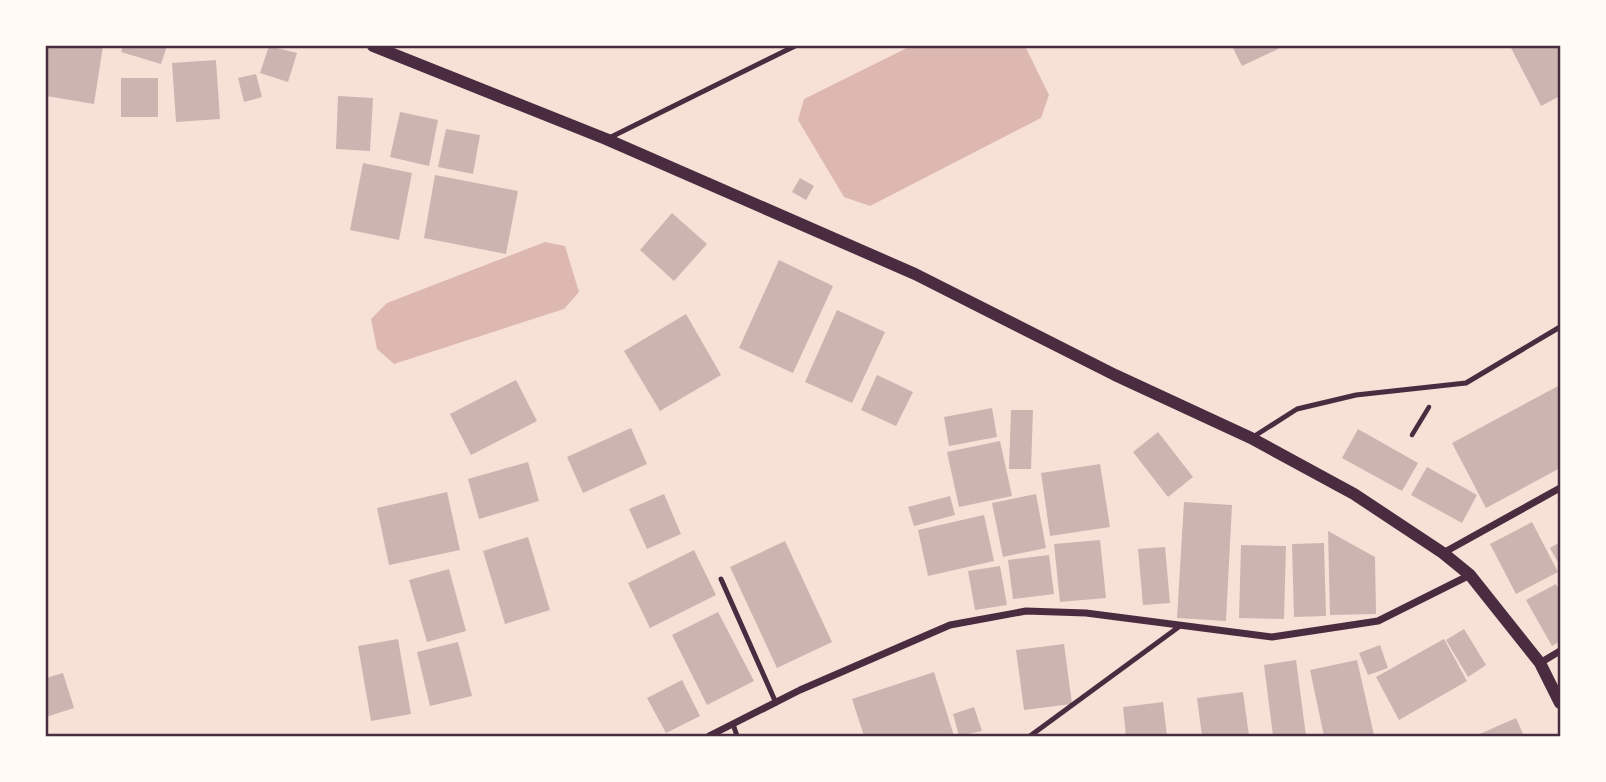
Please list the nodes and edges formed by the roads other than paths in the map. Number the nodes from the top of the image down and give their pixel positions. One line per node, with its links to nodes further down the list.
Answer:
1 (373, 46): 3 (street)
2 (795, 46): 3 (lane)
3 (606, 139): 5 (street)
4 (1560, 327): 5 (lane)
5 (1251, 438): 7 (street)
6 (1560, 488): 7 (street)
7 (1443, 553): 8 (street)
8 (1470, 575): 10 (street); 12 (street)
9 (721, 579): 13 (lane)
10 (1180, 626): 13 (street); 18 (lane)
11 (1560, 651): 12 (street)
12 (1540, 663): 14 (street)
13 (776, 704): 15 (street)
14 (1560, 704)
15 (733, 724): 16 (street); 17 (lane)
16 (709, 737)
17 (737, 737)
18 (1030, 737)

